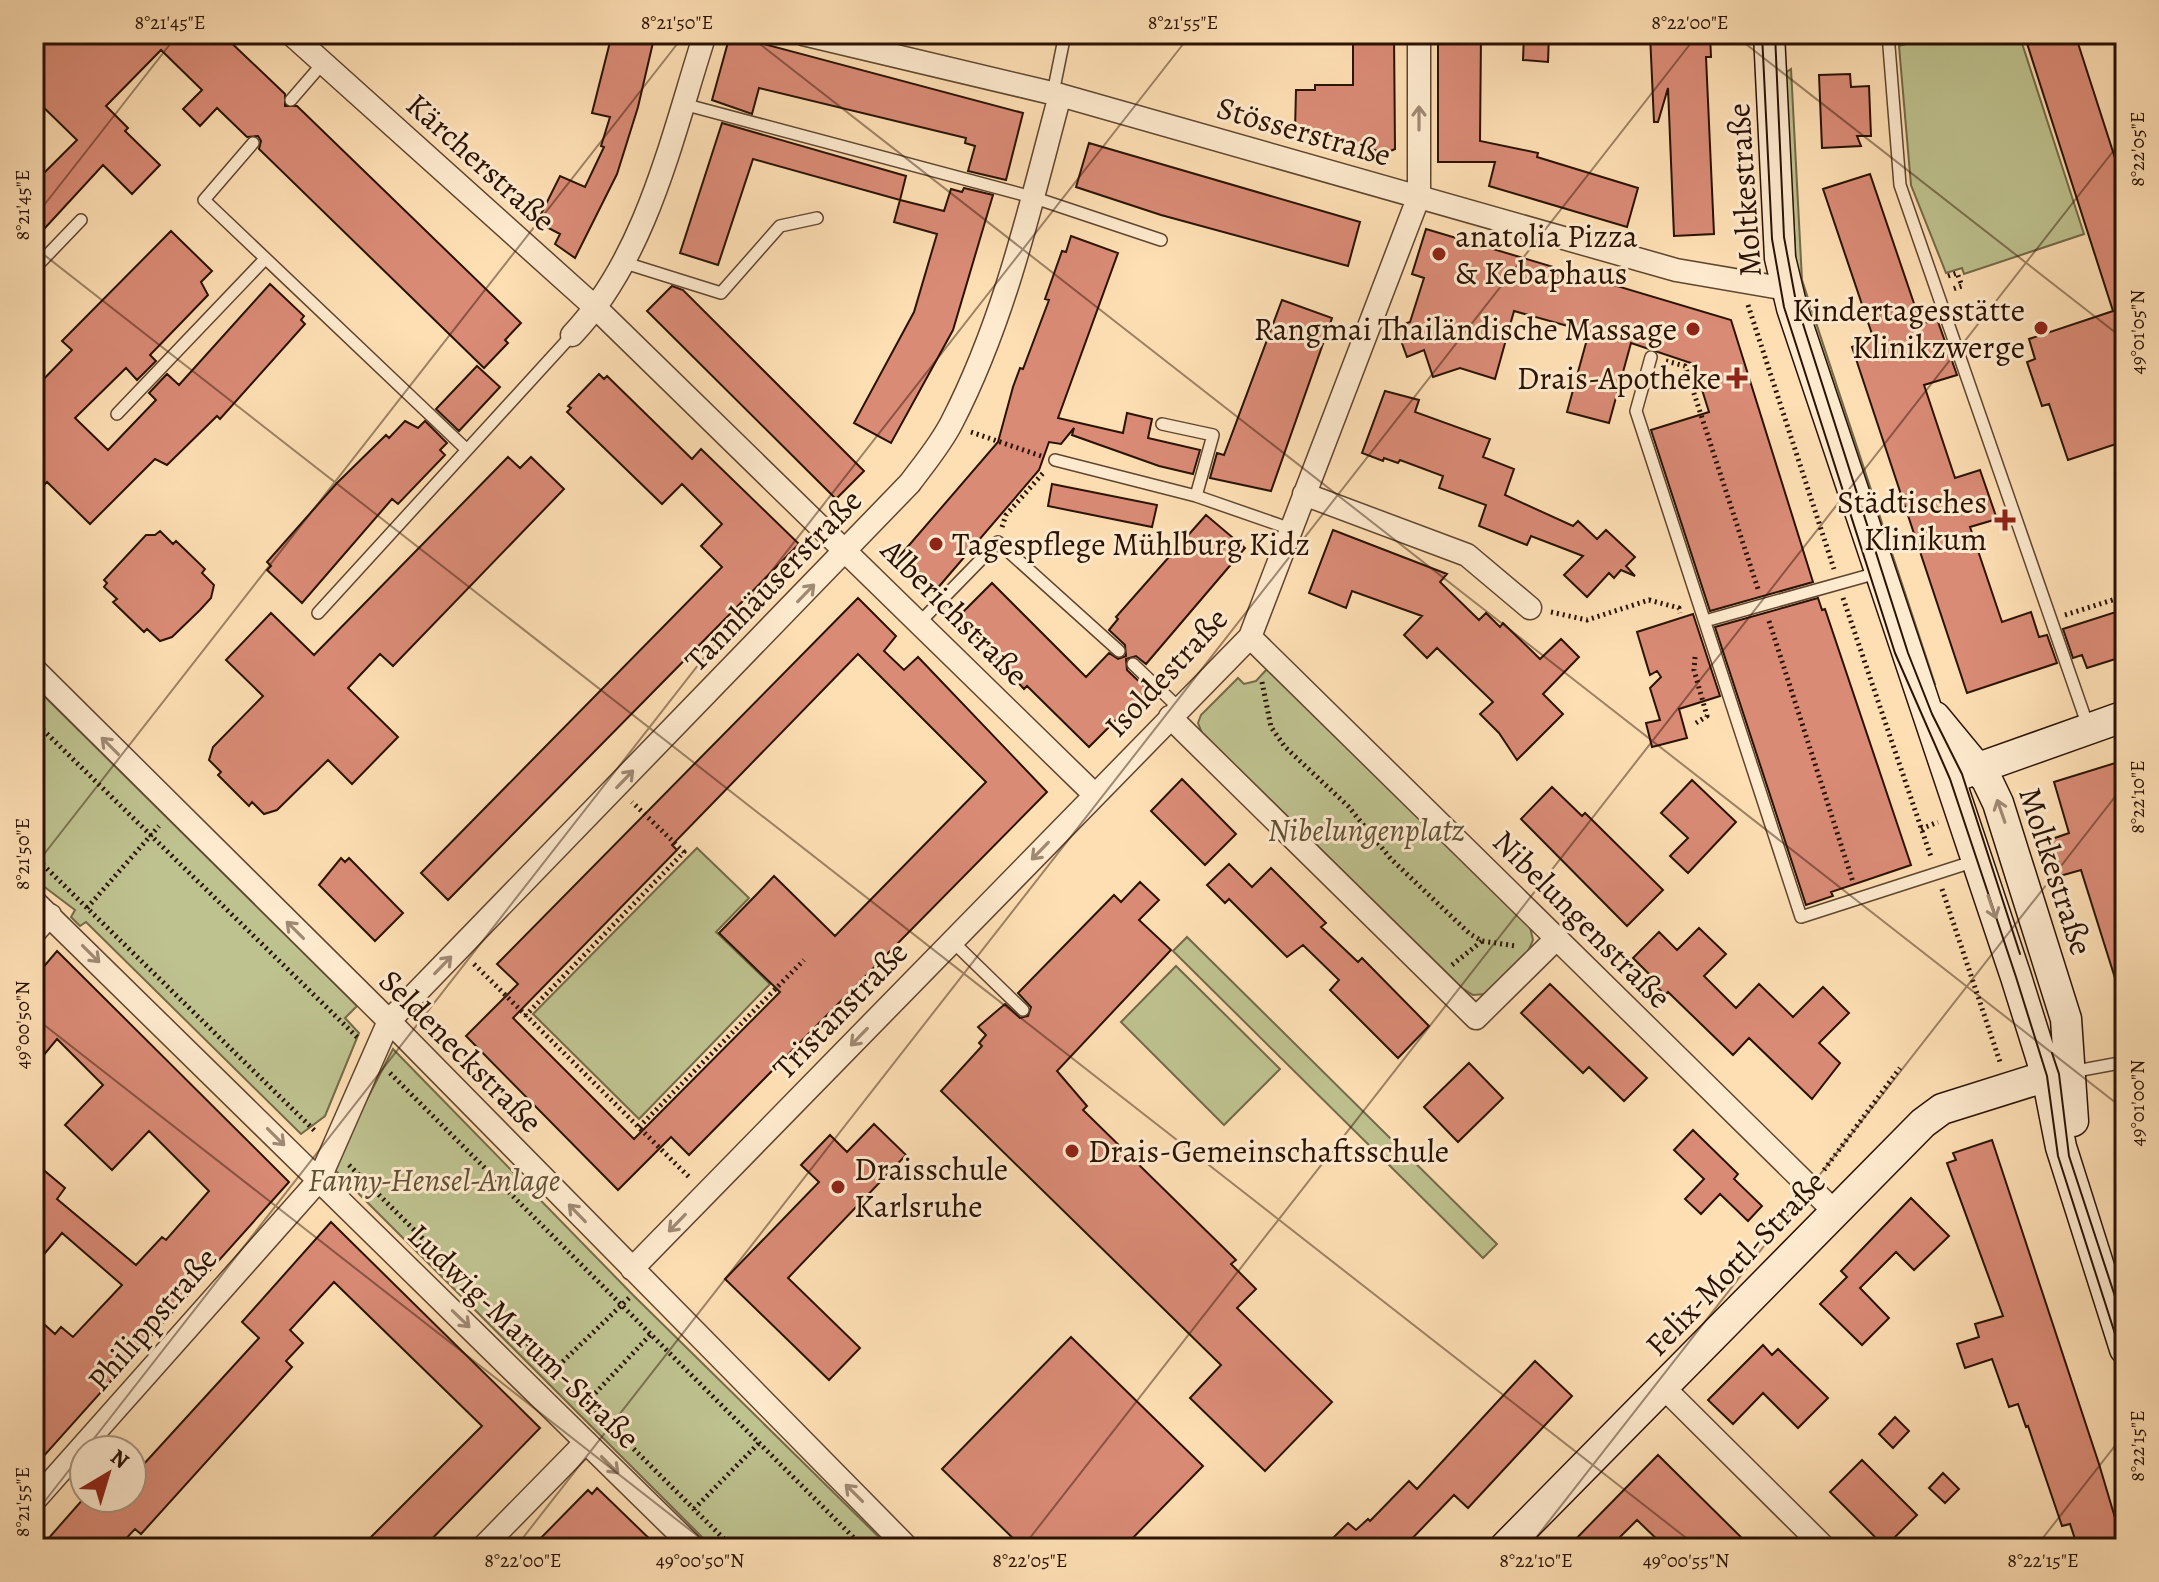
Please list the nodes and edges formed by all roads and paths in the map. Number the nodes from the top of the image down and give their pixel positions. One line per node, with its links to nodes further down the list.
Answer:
1 (291, 34): 8 (street, Kärcherstraße)
2 (705, 34): 11 (street)
3 (803, 34): 9 (street, Stösserstraße)
4 (1419, 34): 13 (street, one-way to 4)
5 (1769, 34): 22 (main road, Moltkestraße)
6 (1888, 34): 42 (lane)
7 (1062, 36): 9 (lane)
8 (323, 63): 10 (lane); 23 (street, Kärcherstraße)
9 (1056, 94): 13 (street, Stösserstraße); 14 (street, Tannhäuserstraße)
10 (291, 100)
11 (682, 104): 14 (lane); 19 (street)
12 (253, 143): 18 (lane)
13 (1419, 196): 21 (street, Stösserstraße); 31 (street, Isoldestraße)
14 (1032, 197): 17 (lane); 28 (street, Tannhäuserstraße)
15 (817, 218): 19 (lane)
16 (81, 220): 20 (lane)
17 (1161, 240)
18 (265, 259): 26 (lane); 29 (lane)
19 (622, 262): 23 (street)
20 (34, 269)
21 (1747, 284): 22 (street, Stösserstraße); 37 (path)
22 (1787, 289): 36 (main road, Moltkestraße)
23 (597, 309): 24 (street); 35 (street, Alberichstraße)
24 (572, 335): 29 (lane)
25 (1651, 357): 44 (lane)
26 (117, 414)
27 (1162, 424): 32 (lane)
28 (951, 425): 30 (path); 35 (street, Tannhäuserstraße)
29 (466, 449): 40 (lane)
30 (1055, 460): 32 (lane); 34 (path)
31 (1304, 494): 33 (street, Isoldestraße); 39 (street)
32 (1196, 496): 33 (lane)
33 (1291, 529): 46 (street, Isoldestraße)
34 (998, 542): 45 (lane); 48 (lane)
35 (848, 551): 45 (street, Alberichstraße); 58 (street, Tannhäuserstraße, one-way to 35)
36 (1878, 573): 37 (lane); 57 (main road, Moltkestraße)
37 (1838, 583): 44 (lane); 64 (path)
38 (2125, 596): 42 (path)
39 (1530, 608)
40 (318, 613)
41 (1580, 618): 43 (path)
42 (2049, 620): 56 (lane)
43 (1683, 621)
44 (1705, 621): 64 (lane)
45 (920, 622): 59 (street, Alberichstraße)
46 (1250, 637): 49 (street, Nibelungenstraße); 52 (street, Isoldestraße)
47 (1692, 648): 55 (path)
48 (1119, 651)
49 (1271, 657): 70 (path); 71 (street, Nibelungenstraße)
50 (1133, 664): 52 (lane)
51 (34, 669): 60 (street, Seldeneckstraße, one-way to 51)
52 (1175, 713): 59 (street, Isoldestraße); 74 (street)
53 (2125, 716): 56 (main road)
54 (34, 721): 61 (path)
55 (1696, 723)
56 (2089, 729): 57 (main road)
57 (1963, 773): 63 (main road, Moltkestraße); 81 (main road, Moltkestraße, one-way to 57)
58 (617, 787): 72 (street, Tannhäuserstraße); 76 (path)
59 (1095, 795): 69 (street, Tristanstraße, one-way to 69)
60 (174, 811): 61 (path); 77 (street, Seldeneckstraße, one-way to 60)
61 (149, 836): 65 (path); 78 (path)
62 (34, 856): 65 (path)
63 (1977, 861): 64 (lane); 81 (main road, Moltkestraße, one-way to 81)
64 (1936, 873): 81 (path)
65 (88, 907): 67 (path); 83 (path)
66 (42, 908): 67 (street, Ludwig-Marum-Straße); 68 (street)
67 (68, 930): 84 (street, Ludwig-Marum-Straße, one-way to 84)
68 (34, 933)
69 (952, 941): 75 (lane); 86 (street, Tristanstraße, one-way to 86)
70 (1482, 941): 71 (path); 74 (path)
71 (1550, 945): 74 (street); 85 (street, Nibelungenstraße)
72 (459, 949): 76 (path); 77 (street, Tannhäuserstraße, one-way to 72)
73 (804, 960): 82 (path)
74 (1438, 979)
75 (1023, 1010)
76 (525, 1016): 82 (path)
77 (389, 1021): 78 (street, Tannhäuserstraße); 88 (street, Seldeneckstraße, one-way to 77)
78 (372, 1053): 83 (street, Tannhäuserstraße); 89 (path)
79 (2125, 1062): 81 (lane)
80 (1900, 1068): 85 (path)
81 (2045, 1077): 87 (main road, Felix-Mottl-Straße); 91 (main road, Moltkestraße)
82 (639, 1127): 86 (path)
83 (331, 1147): 84 (street, Tannhäuserstraße); 92 (path)
84 (319, 1180): 94 (street, Ludwig-Marum-Straße, one-way to 94); 98 (street, Philippstraße)
85 (1807, 1185): 87 (street, Nibelungenstraße)
86 (706, 1193): 88 (street, Tristanstraße, one-way to 88)
87 (1835, 1212): 93 (main road, Felix-Mottl-Straße)
88 (639, 1276): 89 (path); 104 (street, Seldeneckstraße, one-way to 88)
89 (619, 1305): 90 (path); 92 (path)
90 (651, 1334): 95 (path); 97 (path)
91 (2125, 1349)
92 (555, 1369): 94 (path); 95 (path)
93 (1664, 1388): 105 (main road, Felix-Mottl-Straße); 106 (street)
94 (535, 1390): 96 (street, Ludwig-Marum-Straße)
95 (587, 1402): 99 (path)
96 (586, 1442): 100 (street); 101 (street, Ludwig-Marum-Straße, one-way to 101)
97 (760, 1442): 99 (path); 103 (path)
98 (34, 1501)
99 (694, 1509): 102 (path)
100 (482, 1548)
101 (694, 1548)
102 (733, 1548)
103 (864, 1548)
104 (908, 1548)
105 (1504, 1548)
106 (1825, 1548)

